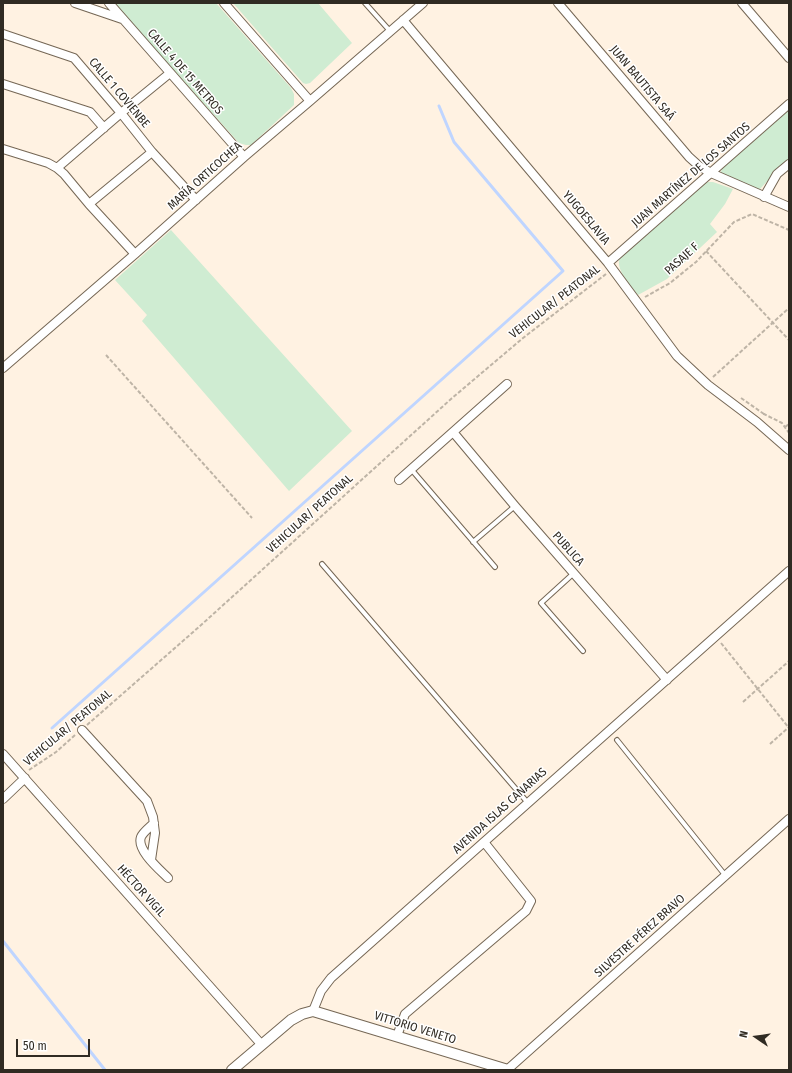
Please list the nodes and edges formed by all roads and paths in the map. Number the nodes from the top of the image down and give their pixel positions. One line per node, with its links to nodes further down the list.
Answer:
1 (75, 3): 8 (street)
2 (109, 3): 8 (street, CALLE 4 DE 15 METROS)
3 (224, 3): 15 (street)
4 (365, 3): 10 (lane)
5 (423, 3): 9 (street, MARÍA ORTICOCHEA)
6 (558, 3): 24 (street, JUAN BAUTISTA SAÁ)
7 (742, 3): 12 (street)
8 (123, 19): 13 (street, CALLE 4 DE 15 METROS)
9 (403, 20): 10 (street, MARÍA ORTICOCHEA); 32 (street, YUGOESLAVIA)
10 (390, 31): 15 (street, MARÍA ORTICOCHEA)
11 (3, 34): 17 (street, CALLE 1 COVIENBE)
12 (789, 58)
13 (170, 73): 17 (street); 21 (street, CALLE 4 DE 15 METROS)
14 (3, 84): 18 (street)
15 (310, 101): 21 (street, MARÍA ORTICOCHEA)
16 (789, 104): 24 (street, JUAN MARTÍNEZ DE LOS SANTOS)
17 (121, 113): 18 (street); 20 (street, CALLE 1 COVIENBE)
18 (104, 128): 23 (street)
19 (3, 149): 23 (street)
20 (152, 152): 26 (street, CALLE 1 COVIENBE); 27 (street)
21 (244, 157): 26 (street, MARÍA ORTICOCHEA)
22 (789, 164): 25 (street)
23 (57, 168): 27 (street)
24 (711, 173): 25 (street, JUAN BAUTISTA SAÁ); 32 (street, JUAN MARTÍNEZ DE LOS SANTOS)
25 (764, 197): 28 (street, JUAN BAUTISTA SAÁ)
26 (196, 200): 31 (street, MARÍA ORTICOCHEA)
27 (89, 204): 31 (street)
28 (789, 207)
29 (789, 230): 30 (path, PASAJE F)
30 (706, 251): 33 (path, PASAJE F); 35 (path)
31 (135, 254): 38 (street, MARÍA ORTICOCHEA)
32 (610, 266): 33 (street, YUGOESLAVIA); 63 (path, VEHICULAR/ PEATONAL)
33 (637, 302): 41 (street, YUGOESLAVIA)
34 (789, 308): 35 (path)
35 (773, 322): 36 (path); 39 (path)
36 (789, 340)
37 (106, 355): 50 (path)
38 (4, 366)
39 (713, 377)
40 (507, 384): 44 (street)
41 (757, 422): 43 (path); 46 (street, YUGOESLAVIA)
42 (789, 424): 43 (path)
43 (785, 427): 45 (path)
44 (453, 432): 47 (street); 49 (street, PUBLICA)
45 (789, 433)
46 (789, 450)
47 (411, 469): 48 (street); 51 (lane)
48 (399, 480)
49 (515, 506): 51 (lane); 55 (street, PUBLICA)
50 (252, 518)
51 (473, 542): 53 (lane)
52 (322, 564): 69 (lane)
53 (495, 567)
54 (789, 571): 56 (street, AVENIDA ISLAS CANARIAS)
55 (574, 573): 57 (lane); 59 (street, PUBLICA)
56 (716, 637): 59 (street, AVENIDA ISLAS CANARIAS); 60 (path)
57 (583, 651)
58 (789, 661): 60 (path)
59 (666, 680): 69 (street, AVENIDA ISLAS CANARIAS)
60 (757, 689): 61 (path); 62 (path)
61 (743, 702)
62 (789, 728): 65 (path)
63 (82, 730): 67 (path, VEHICULAR/ PEATONAL); 71 (street)
64 (617, 740): 74 (lane)
65 (770, 744)
66 (3, 754): 67 (street, HÉCTOR VIGIL)
67 (25, 778): 68 (street); 78 (street, HÉCTOR VIGIL)
68 (3, 799)
69 (528, 803): 72 (street, AVENIDA ISLAS CANARIAS)
70 (789, 819): 74 (street, SILVESTRE PÉREZ BRAVO)
71 (154, 823): 73 (street); 73 (street)
72 (484, 842): 76 (street, AVENIDA ISLAS CANARIAS); 77 (street)
73 (151, 860): 75 (street)
74 (726, 876): 80 (street, SILVESTRE PÉREZ BRAVO)
75 (168, 878)
76 (313, 1011): 77 (street, VITTORIO VENETO); 78 (street)
77 (397, 1036): 80 (street, VITTORIO VENETO)
78 (261, 1044): 79 (street)
79 (232, 1070)
80 (508, 1070)

